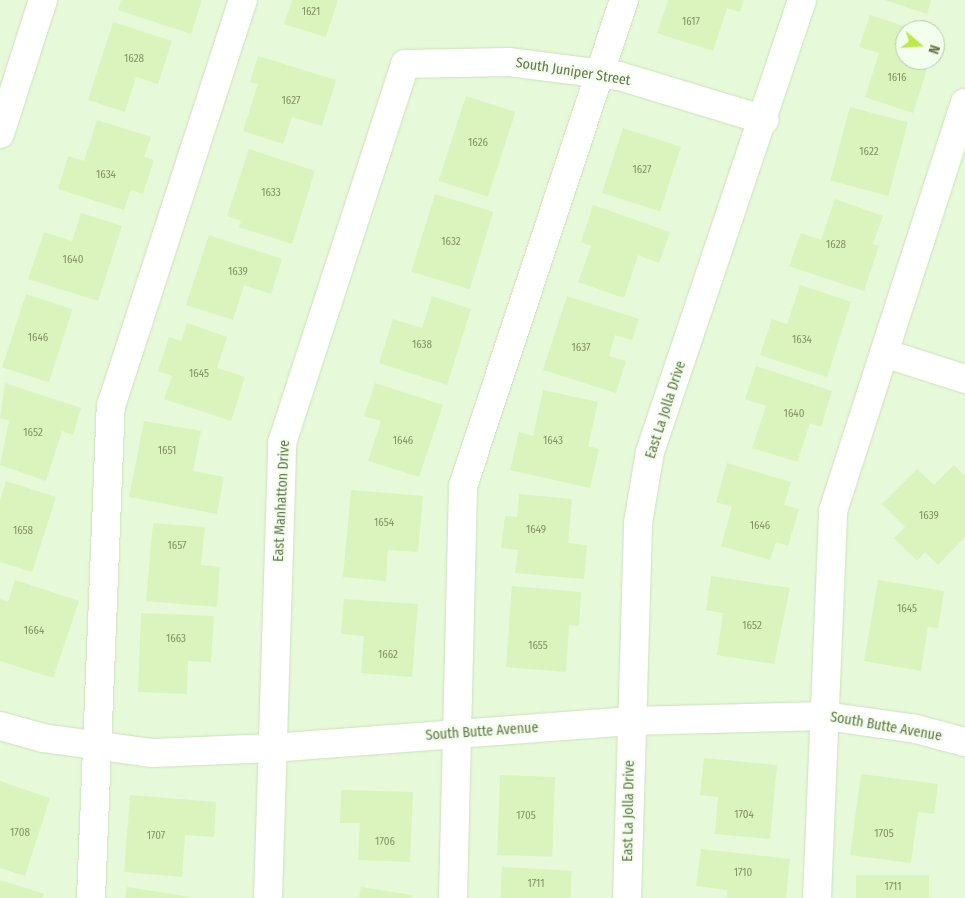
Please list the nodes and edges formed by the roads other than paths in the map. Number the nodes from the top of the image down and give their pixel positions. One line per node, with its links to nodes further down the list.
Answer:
1 (43, 0): 9 (street)
2 (243, 0): 17 (street)
3 (624, 0): 6 (street)
4 (802, 0): 8 (street, East La Jolla Drive)
5 (405, 64): 6 (street, South Juniper Street); 18 (street, East Manhatton Drive)
6 (600, 74): 8 (street, South Juniper Street); 15 (street)
7 (965, 103): 10 (street)
8 (765, 120): 13 (street, East La Jolla Drive)
9 (0, 134)
10 (884, 352): 11 (street); 12 (street)
11 (965, 379)
12 (825, 716): 13 (street, South Butte Avenue); 16 (street, South Butte Avenue); 23 (street)
13 (630, 721): 15 (street, South Butte Avenue); 22 (street, East La Jolla Drive)
14 (0, 726): 17 (street, South Butte Avenue)
15 (459, 734): 18 (street, South Butte Avenue); 21 (street)
16 (965, 742)
17 (99, 746): 18 (street, South Butte Avenue); 19 (street)
18 (272, 748): 20 (street, East Manhatton Drive)
19 (91, 898)
20 (268, 898)
21 (453, 898)
22 (627, 898)
23 (817, 898)

